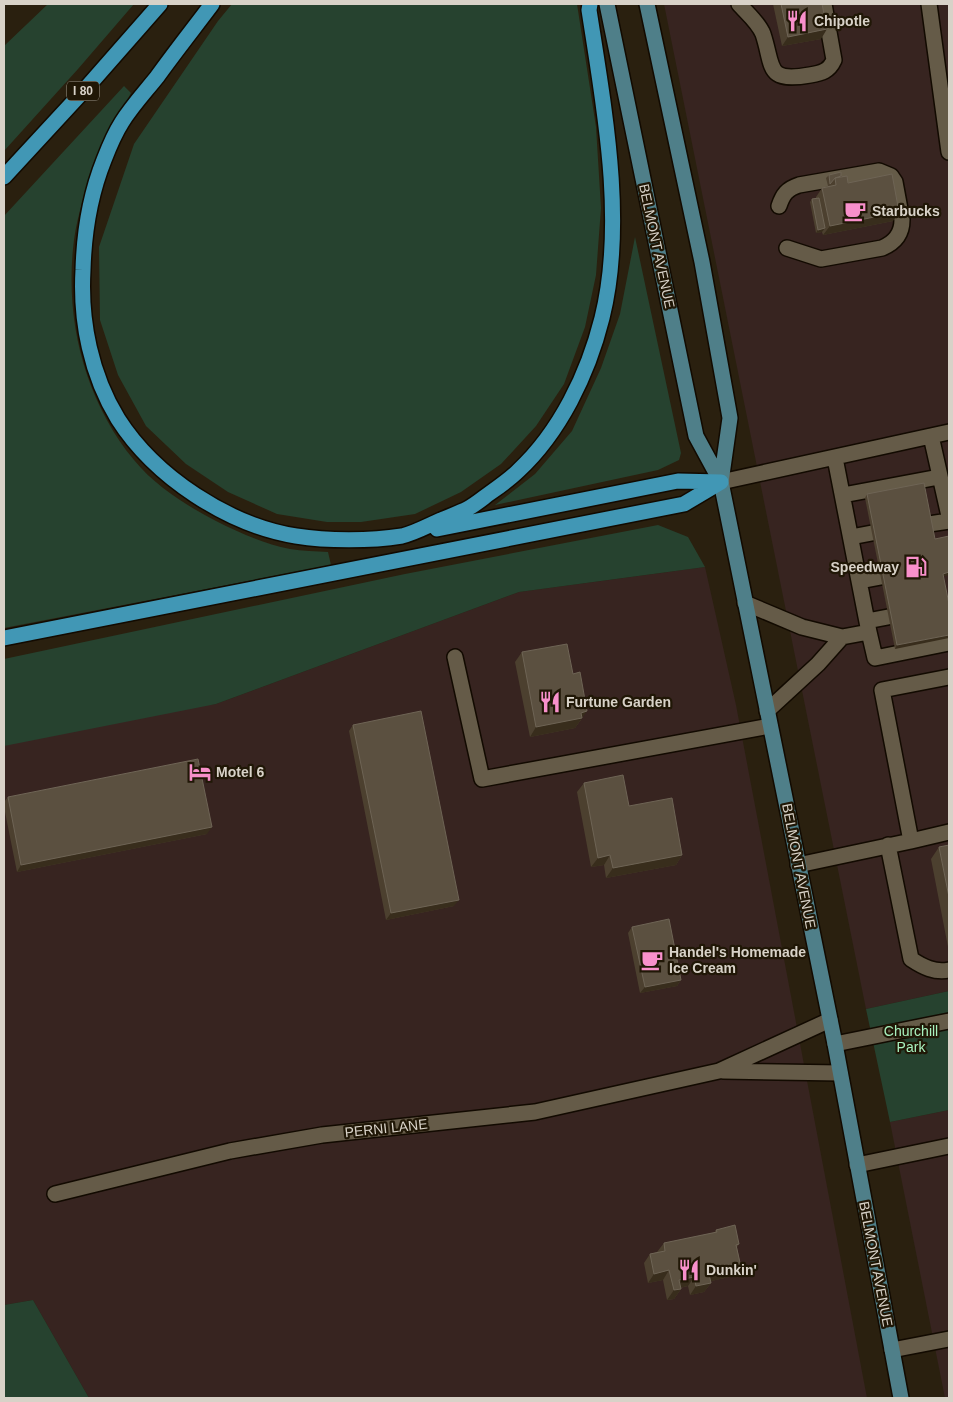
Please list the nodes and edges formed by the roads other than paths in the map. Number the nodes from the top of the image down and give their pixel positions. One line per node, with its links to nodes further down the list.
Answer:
1 (160, 4): 10 (highway, I 80)
2 (212, 4): 23 (highway)
3 (590, 4): 23 (highway)
4 (607, 4): 17 (main road, BELMONT AVENUE)
5 (647, 4): 17 (main road, BELMONT AVENUE)
6 (738, 4): 7 (lane)
7 (824, 4)
8 (929, 4): 9 (lane)
9 (949, 152)
10 (4, 176)
11 (780, 206): 12 (lane)
12 (788, 248)
13 (949, 432): 14 (lane)
14 (931, 436): 15 (lane); 16 (lane)
15 (835, 458): 17 (lane); 18 (lane)
16 (939, 477): 18 (lane); 19 (lane)
17 (721, 482): 23 (highway); 27 (main road, BELMONT AVENUE); 31 (highway)
18 (843, 496): 24 (lane)
19 (949, 516)
20 (949, 521): 21 (lane)
21 (929, 524)
22 (872, 533): 24 (lane)
23 (405, 535)
24 (852, 537): 26 (lane)
25 (880, 577): 26 (lane)
26 (860, 581): 29 (lane)
27 (745, 603): 30 (lane); 35 (main road, BELMONT AVENUE)
28 (888, 617): 29 (lane)
29 (868, 627): 30 (lane); 32 (lane)
30 (842, 637): 35 (lane)
31 (4, 638)
32 (949, 643)
33 (455, 657): 35 (lane)
34 (949, 677): 37 (lane)
35 (769, 719): 39 (main road, BELMONT AVENUE)
36 (949, 832): 37 (lane)
37 (911, 841): 38 (lane)
38 (888, 845): 39 (lane); 40 (lane)
39 (798, 865): 41 (main road, BELMONT AVENUE)
40 (949, 970)
41 (830, 1020): 43 (main road, BELMONT AVENUE); 44 (lane)
42 (949, 1020): 43 (lane)
43 (834, 1044): 45 (main road, BELMONT AVENUE)
44 (719, 1071): 45 (lane); 48 (lane, PERNI LANE)
45 (840, 1073): 47 (main road, BELMONT AVENUE)
46 (949, 1146): 47 (lane)
47 (857, 1165): 50 (main road, BELMONT AVENUE)
48 (55, 1194)
49 (949, 1339): 50 (lane)
50 (892, 1350): 51 (main road, BELMONT AVENUE)
51 (901, 1398)

